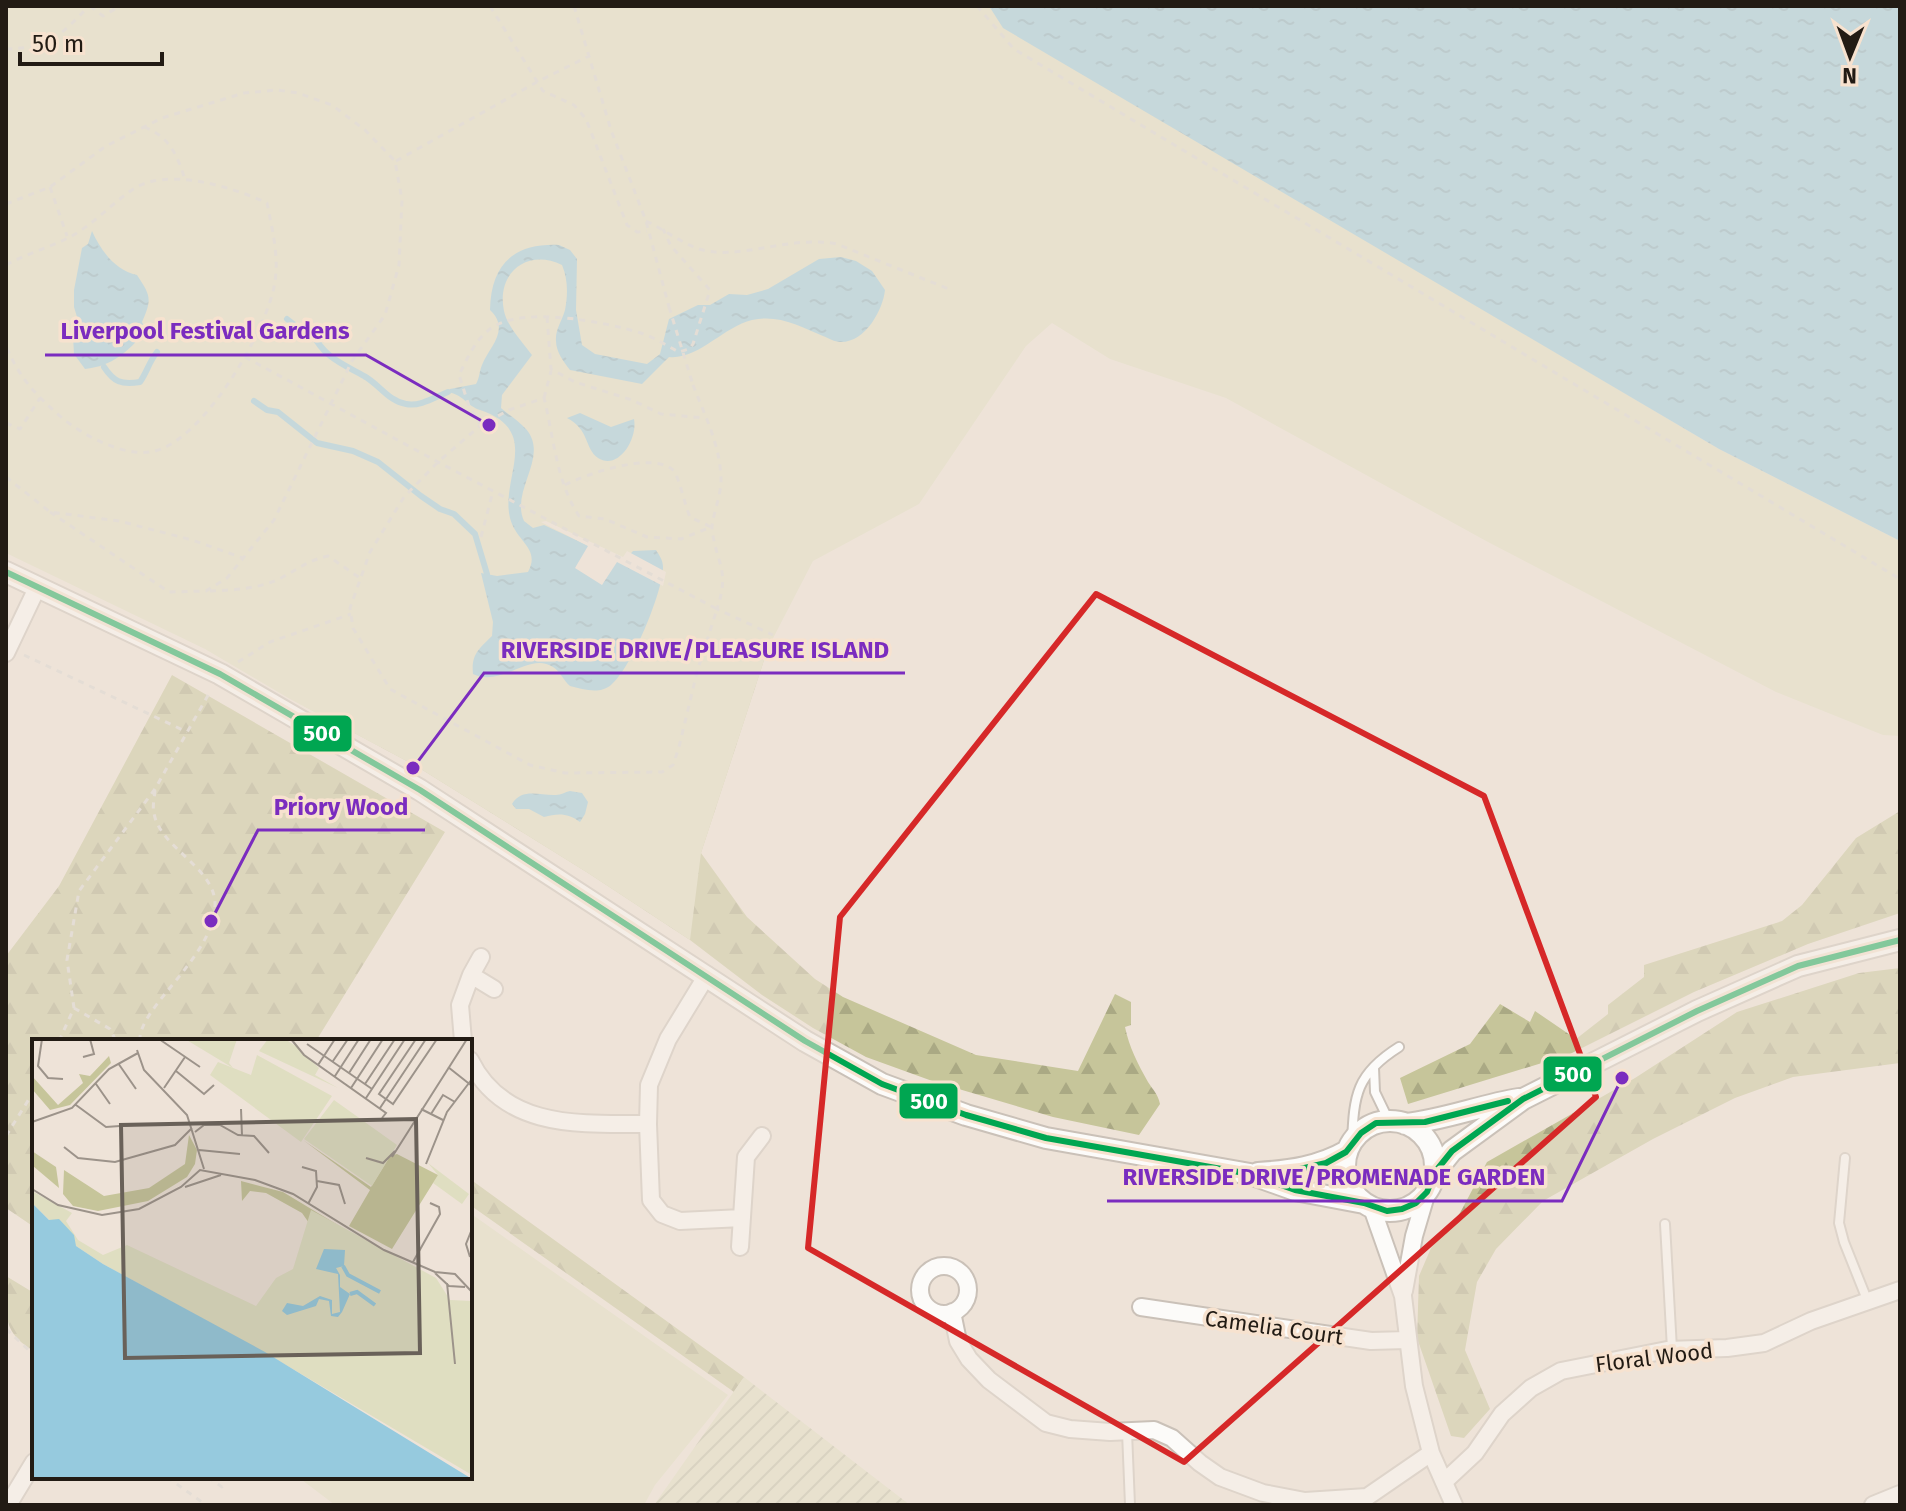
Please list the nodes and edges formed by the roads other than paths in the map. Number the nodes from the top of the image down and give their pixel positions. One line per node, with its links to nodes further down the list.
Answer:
1 (6, 572): 2 (street)
2 (37, 588): 3 (street); 7 (street)
3 (7, 651)
4 (1900, 940): 13 (street)
5 (481, 957): 6 (street)
6 (471, 975): 8 (street); 9 (street)
7 (707, 975): 15 (street); 20 (street)
8 (494, 989)
9 (463, 1039)
10 (1399, 1047): 12 (lane)
11 (472, 1063): 15 (street)
12 (1374, 1068): 14 (lane); 17 (lane)
13 (1523, 1099): 14 (street); 19 (street)
14 (1397, 1122): 17 (street); 19 (street)
15 (648, 1124): 23 (street)
16 (762, 1136): 23 (street)
17 (1350, 1146): 20 (street); 22 (street)
18 (1845, 1158): 28 (lane)
19 (1435, 1172): 21 (street)
20 (1250, 1174): 22 (street)
21 (1427, 1192): 22 (street); 27 (street)
22 (1368, 1205): 27 (street)
23 (742, 1218): 25 (street)
24 (1665, 1224): 32 (lane)
25 (740, 1247)
26 (1900, 1290): 28 (street, Floral Wood)
27 (1403, 1296): 31 (street)
28 (1868, 1303): 32 (street, Floral Wood)
29 (1141, 1307): 31 (street, Camelia Court)
30 (952, 1312): 33 (street)
31 (1407, 1340): 34 (street)
32 (1672, 1350): 36 (street, Floral Wood)
33 (1127, 1432): 34 (street); 39 (lane)
34 (1431, 1453): 36 (street)
35 (32, 1465): 38 (street)
36 (1445, 1481): 40 (street)
37 (1900, 1494): 41 (street)
38 (8, 1505)
39 (1130, 1505)
40 (1454, 1505)
41 (1873, 1505)

